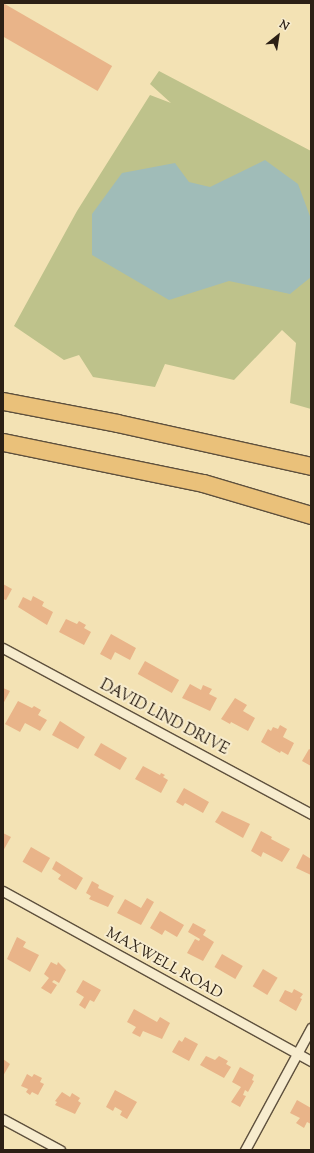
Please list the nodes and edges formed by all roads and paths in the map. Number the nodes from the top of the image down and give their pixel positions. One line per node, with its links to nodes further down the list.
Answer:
1 (3, 401): 3 (highway)
2 (3, 442): 4 (highway)
3 (311, 466)
4 (311, 515)
5 (3, 648): 6 (street, DAVID LIND DRIVE)
6 (311, 814)
7 (3, 892): 9 (street, MAXWELL ROAD)
8 (311, 1028): 9 (street)
9 (297, 1053): 10 (street, MAXWELL ROAD); 13 (street)
10 (311, 1061)
11 (3, 1119): 12 (street)
12 (60, 1150)
13 (245, 1150)

